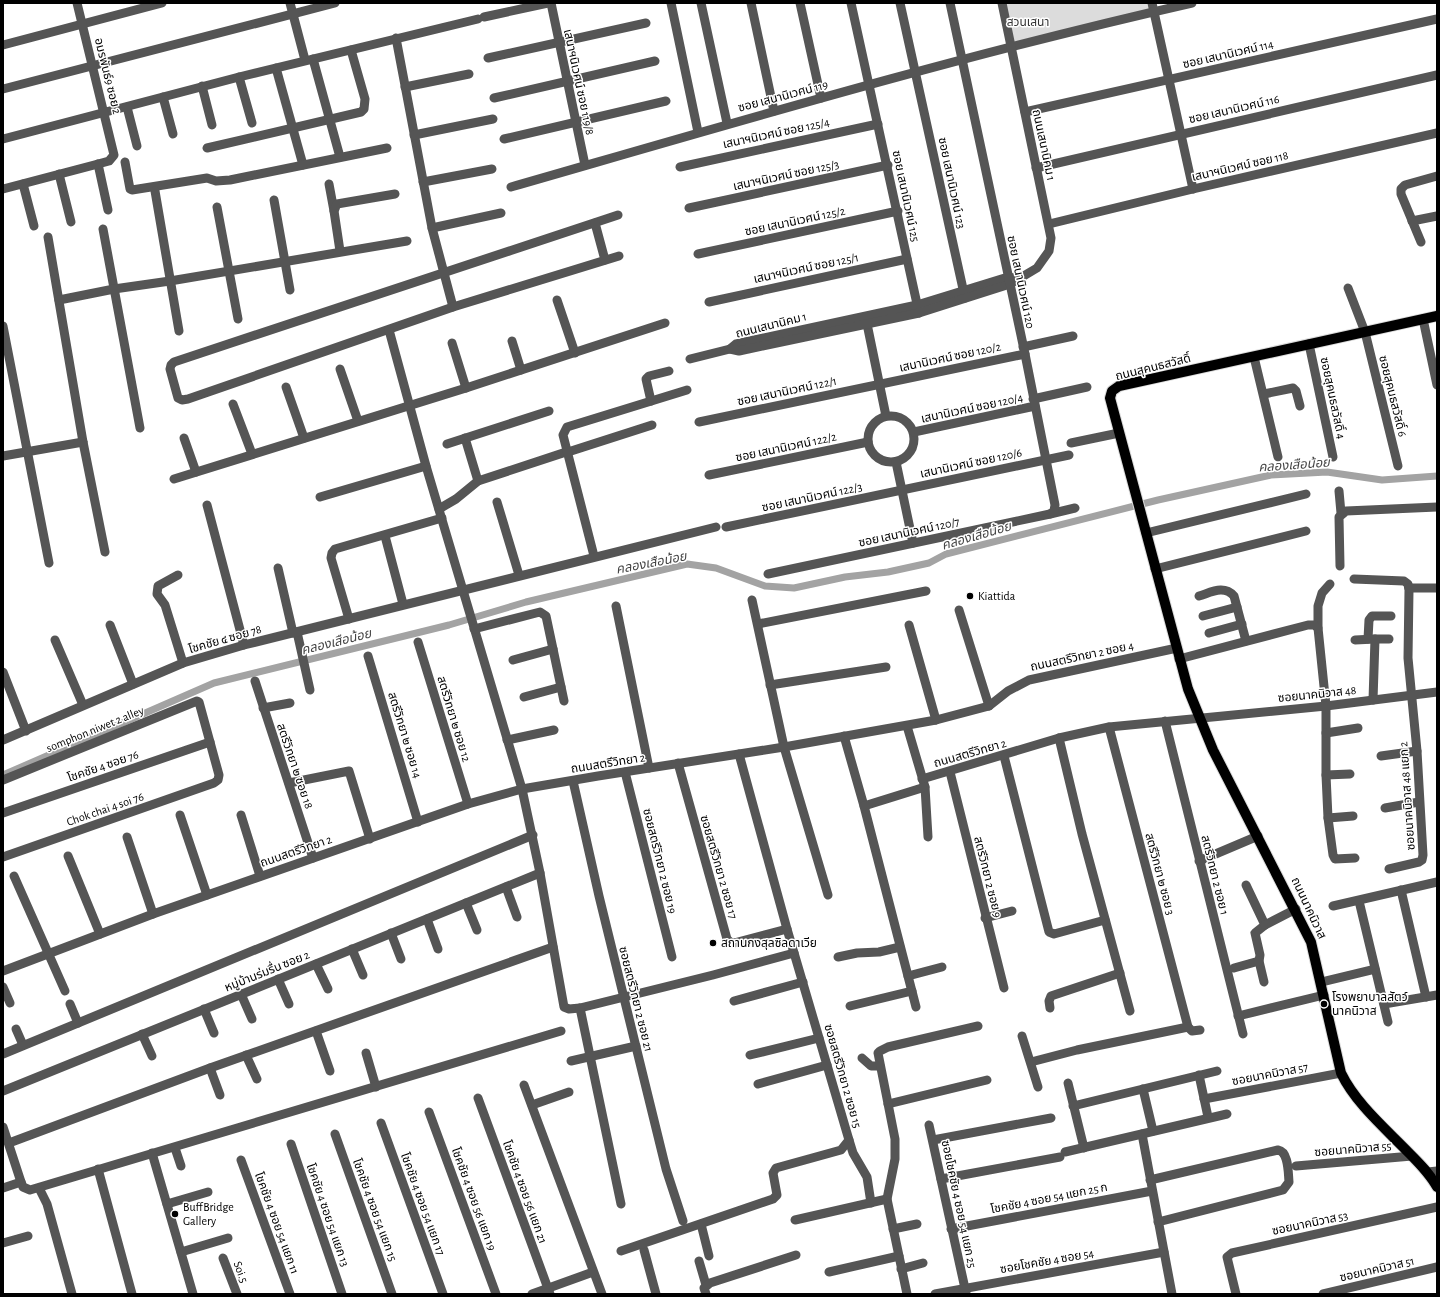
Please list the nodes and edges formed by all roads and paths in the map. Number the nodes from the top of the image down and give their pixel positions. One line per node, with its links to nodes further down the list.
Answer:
1 (77, 3): 19 (street, อมรพันธ์9 ซอย 2)
2 (162, 3): 19 (street)
3 (290, 3): 16 (street)
4 (334, 3): 16 (street)
5 (549, 3): 20 (street); 21 (street, เสนาฯนิเวศน์ ซอย 119/8)
6 (671, 3): 57 (street)
7 (701, 3): 53 (street)
8 (751, 3): 46 (street)
9 (800, 3): 43 (street)
10 (851, 3): 38 (street, ซอย เสนานิเวศน์ 125)
11 (900, 3): 31 (street, ซอย เสนานิเวศน์ 123)
12 (950, 3): 27 (street, ซอย เสนานิเวศน์ 120)
13 (1002, 3): 23 (street, ถนนเสนานิคม 1)
14 (1192, 3): 15 (street, ซอย เสนานิเวศน์ 119)
15 (1153, 7): 23 (street, ซอย เสนานิเวศน์ 119); 35 (street)
16 (293, 13): 26 (street); 29 (street)
17 (1437, 19): 35 (street, ซอย เสนานิเวศน์ 114)
18 (646, 22): 21 (street)
19 (82, 24): 22 (street); 29 (street, อมรพันธ์9 ซอย 2)
20 (396, 38): 24 (street); 39 (street)
21 (559, 43): 25 (street); 36 (street, เสนาฯนิเวศน์ ซอย 119/8)
22 (3, 45)
23 (1011, 46): 27 (street, ซอย เสนานิเวศน์ 119); 47 (street, ถนนเสนานิคม 1)
24 (351, 50): 26 (street); 50 (street)
25 (488, 58)
26 (309, 59): 30 (street); 50 (street)
27 (962, 59): 31 (street, ซอย เสนานิเวศน์ 119); 113 (street, ซอย เสนานิเวศน์ 120)
28 (655, 61): 36 (street)
29 (92, 65): 40 (street); 48 (street, อมรพันธ์9 ซอย 2)
30 (276, 68): 34 (street); 56 (street)
31 (916, 73): 38 (street, ซอย เสนานิเวศน์ 119); 118 (street, ซอย เสนานิเวศน์ 123)
32 (469, 74): 39 (street)
33 (1437, 75): 60 (street, ซอย เสนานิเวศน์ 116)
34 (239, 77): 37 (street); 51 (street)
35 (1168, 80): 47 (street, ซอย เสนานิเวศน์ 114); 60 (street)
36 (566, 82): 42 (street); 52 (street, เสนาฯนิเวศน์ ซอย 119/8)
37 (202, 86): 41 (street); 55 (street)
38 (869, 86): 43 (street, ซอย เสนานิเวศน์ 119); 54 (street, ซอย เสนานิเวศน์ 125)
39 (405, 87): 61 (street)
40 (3, 89)
41 (163, 97): 45 (street); 59 (street)
42 (494, 98)
43 (821, 98): 46 (street, ซอย เสนานิเวศน์ 119)
44 (666, 101): 52 (street)
45 (127, 107): 48 (street); 64 (street)
46 (774, 111): 53 (street, ซอย เสนานิเวศน์ 119)
47 (1025, 112): 74 (street, ถนนเสนานิคม 1)
48 (104, 113): 62 (street); 69 (street, อมรพันธ์9 ซอย 2)
49 (493, 119): 61 (street)
50 (331, 120): 56 (street); 67 (street)
51 (252, 122)
52 (575, 122): 63 (street); 71 (street, เสนาฯนิเวศน์ ซอย 119/8)
53 (727, 123): 57 (street, ซอย เสนานิเวศน์ 119)
54 (878, 124): 72 (street, ซอย เสนานิเวศน์ 125); 73 (street, เสนาฯนิเวศน์ ซอย 125/4)
55 (212, 125)
56 (292, 128): 65 (street); 70 (street)
57 (698, 132): 71 (street, ซอย เสนานิเวศน์ 119)
58 (1437, 133): 82 (street, เสนาฯนิเวศน์ ซอย 118)
59 (173, 134)
60 (1180, 134): 74 (street, ซอย เสนานิเวศน์ 116); 82 (street)
61 (414, 135): 78 (street)
62 (3, 139)
63 (504, 139)
64 (137, 146)
65 (207, 148)
66 (387, 148): 67 (street)
67 (340, 157): 70 (street)
68 (124, 162): 70 (street)
69 (98, 164): 76 (street); 89 (street)
70 (303, 165)
71 (585, 165): 81 (street, ซอย เสนานิเวศน์ 119)
72 (888, 165): 88 (street, เสนาฯนิเวศน์ ซอย 125/3); 91 (street, ซอย เสนานิเวศน์ 125)
73 (680, 166)
74 (1036, 168): 98 (street, ถนนเสนานิคม 1)
75 (492, 169): 78 (street)
76 (59, 174): 79 (street); 96 (street)
77 (1437, 176): 95 (street)
78 (422, 182): 101 (street)
79 (23, 184): 83 (street); 99 (street)
80 (329, 184): 90 (street)
81 (510, 186)
82 (1192, 189): 98 (street, เสนาฯนิเวศน์ ซอย 118)
83 (3, 190)
84 (156, 191): 114 (street)
85 (395, 194): 90 (street)
86 (274, 200): 110 (street)
87 (217, 207): 111 (street)
88 (689, 208)
89 (108, 210)
90 (334, 211): 105 (street)
91 (898, 211): 106 (street, ซอย เสนานิเวศน์ 125/2); 108 (street, ซอย เสนานิเวศน์ 125)
92 (501, 213): 101 (street)
93 (618, 215): 97 (street)
94 (1437, 216): 95 (street)
95 (1412, 221): 104 (street)
96 (72, 222)
97 (595, 223): 109 (street); 112 (street)
98 (1049, 224): 113 (street, ถนนเสนานิคม 1)
99 (34, 226)
100 (103, 228): 116 (street)
101 (432, 228): 112 (street)
102 (48, 237): 119 (street)
103 (407, 241): 105 (street)
104 (1422, 242)
105 (340, 251): 110 (street)
106 (698, 254)
107 (619, 256): 109 (street)
108 (907, 259): 121 (street, เสนาฯนิเวศน์ ซอย 125/1); 123 (street, ซอย เสนานิเวศน์ 125)
109 (605, 260): 122 (street)
110 (285, 261): 111 (street); 117 (street)
111 (229, 270): 114 (street); 125 (street)
112 (443, 272): 122 (street); 130 (street)
113 (1009, 280): 118 (street, ถนนเสนานิคม 1); 137 (street, ซอย เสนานิเวศน์ 120)
114 (170, 282): 116 (street); 131 (street)
115 (1348, 288): 132 (street, ซอยสุคนธสวัสดิ์ 6)
116 (114, 289): 119 (street); 161 (street)
117 (290, 290)
118 (964, 295): 123 (street, ถนนเสนานิคม 1)
119 (59, 300): 167 (street)
120 (557, 300): 138 (street)
121 (709, 302)
122 (453, 307): 130 (street)
123 (918, 309): 127 (street, ถนนเสนานิคม 1)
124 (1437, 316): 126 (main road, ถนนสุคนธสวัสดิ์)
125 (238, 319)
126 (1423, 319): 132 (main road, ถนนสุคนธสวัสดิ์); 144 (street)
127 (866, 320): 140 (street, ถนนเสนานิคม 1); 145 (street)
128 (665, 323): 138 (street)
129 (3, 326): 171 (street)
130 (389, 330): 154 (street)
131 (179, 331)
132 (1365, 332): 136 (main road, ถนนสุคนธสวัสดิ์); 181 (street, ซอยสุคนธสวัสดิ์ 6)
133 (1073, 336): 137 (street, เสนานิเวศน์ ซอย 120/2)
134 (512, 341): 142 (street)
135 (452, 343): 147 (street)
136 (1309, 344): 139 (main road, ถนนสุคนธสวัสดิ์); 177 (street, ซอยสุคนธสวัสดิ์ 4)
137 (1024, 350): 145 (street, เสนานิเวศน์ ซอย 120/2); 152 (street, ซอย เสนานิเวศน์ 120)
138 (575, 353): 142 (street)
139 (1254, 356): 150 (street); 163 (main road, ถนนสุคนธสวัสดิ์)
140 (690, 359)
141 (340, 369): 158 (street)
142 (521, 370): 147 (street)
143 (669, 371): 151 (street)
144 (1437, 383)
145 (880, 384): 157 (street); 159 (street, ซอย เสนานิเวศน์ 122/1)
146 (286, 387): 165 (street)
147 (466, 388): 154 (street)
148 (1087, 388): 152 (street, เสนานิเวศน์ ซอย 120/4)
149 (687, 390): 151 (street)
150 (1264, 394): 155 (street); 176 (street)
151 (651, 401): 172 (street)
152 (1034, 403): 162 (street, เสนานิเวศน์ ซอย 120/4); 178 (street, ซอย เสนานิเวศน์ 120)
153 (233, 404): 173 (street)
154 (409, 405): 158 (street); 180 (street)
155 (1300, 406)
156 (550, 410): 166 (street)
157 (886, 416): 162 (street); 168 (street)
158 (358, 421): 165 (street)
159 (699, 422)
160 (652, 425): 172 (street)
161 (140, 428)
162 (914, 432): 179 (street)
163 (1119, 433): 169 (street); 201 (main road, ถนนสุคนธสวัสดิ์)
164 (184, 438): 182 (street)
165 (304, 438): 173 (street)
166 (465, 438): 170 (street); 185 (street)
167 (83, 442): 171 (street); 204 (street)
168 (868, 442): 179 (street); 183 (street, ซอย เสนานิเวศน์ 122/2)
169 (1071, 443)
170 (447, 444)
171 (26, 451): 175 (street); 206 (street)
172 (566, 452): 185 (street); 205 (street)
173 (252, 454): 182 (street)
174 (1068, 455): 178 (street, เสนานิเวศน์ ซอย 120/6)
175 (3, 456)
176 (1278, 457)
177 (1332, 457)
178 (1045, 460): 186 (street, เสนานิเวศน์ ซอย 120/6); 195 (street, ซอย เสนานิเวศน์ 120)
179 (896, 462): 186 (street)
180 (426, 466): 189 (street); 194 (street)
181 (1398, 466)
182 (196, 472): 184 (street)
183 (709, 475)
184 (174, 479)
185 (478, 481): 194 (street)
186 (902, 490): 199 (street, ซอย เสนานิเวศน์ 122/3); 203 (street)
187 (1338, 491): 196 (street)
188 (1306, 494): 201 (street)
189 (320, 497)
190 (497, 502): 212 (street)
191 (207, 505): 242 (street)
192 (1437, 507): 196 (street)
193 (1076, 508): 195 (street, ซอย เสนานิเวศน์ 120/7)
194 (439, 509): 197 (street)
195 (1052, 512): 203 (street, ซอย เสนานิเวศน์ 120/7)
196 (1341, 513): 207 (street)
197 (442, 518): 202 (street); 217 (street)
198 (716, 527): 205 (street, โชคชัย ๔ ซอย 78)
199 (726, 527)
200 (1306, 531): 209 (street)
201 (1146, 533): 209 (main road, ถนนสุคนธสวัสดิ์)
202 (385, 536): 221 (street); 227 (street)
203 (913, 543): 210 (street, ซอย เสนานิเวศน์ 120/7)
204 (105, 552)
205 (594, 556): 212 (street, โชคชัย ๔ ซอย 78)
206 (49, 563)
207 (1340, 566)
208 (278, 568): 234 (street)
209 (1156, 569): 243 (main road, ถนนสุคนธสวัสดิ์)
210 (768, 574)
211 (178, 575): 248 (street)
212 (519, 575): 217 (street, โชคชัย ๔ ซอย 78)
213 (1354, 579): 215 (street)
214 (1330, 584): 233 (street)
215 (1408, 588): 216 (street); 257 (street, ซอยนาคนิวาส 48 แยก 2)
216 (1437, 588)
217 (463, 589): 221 (street, โชคชัย ๔ ซอย 78); 228 (street)
218 (926, 591): 229 (street)
219 (1199, 596): 223 (street)
220 (752, 600): 229 (street)
221 (403, 604): 227 (street, โชคชัย ๔ ซอย 78)
222 (616, 606): 286 (street)
223 (1237, 607): 225 (street); 230 (street)
224 (959, 610): 263 (street)
225 (1203, 616)
226 (1390, 616): 236 (street)
227 (349, 619): 234 (street, โชคชัย ๔ ซอย 78)
228 (472, 623): 244 (street); 278 (street)
229 (758, 624): 253 (street)
230 (1242, 624): 235 (street); 240 (street)
231 (110, 625): 252 (street)
232 (909, 625): 267 (street)
233 (1318, 628): 240 (street); 264 (street)
234 (295, 633): 242 (street, โชคชัย ๔ ซอย 78); 255 (street)
235 (1209, 633)
236 (1371, 639): 237 (street); 239 (street); 259 (street)
237 (1389, 639)
238 (55, 640): 262 (street)
239 (1355, 640)
240 (1246, 641): 246 (street)
241 (418, 642): 297 (street, สตรีวิทยา ๒ ซอย 12)
242 (244, 645): 248 (street, โชคชัย ๔ ซอย 78)
243 (1177, 648): 246 (main road, ถนนสุคนธสวัสดิ์); 263 (street, ถนนสตรีวิทยา 2 ซอย 4)
244 (554, 649): 247 (street); 254 (street)
245 (368, 656): 305 (street, สตรีวิทยา ๒ ซอย 14)
246 (1179, 659): 266 (main road, ถนนสุคนธสวัสดิ์)
247 (513, 660)
248 (183, 664): 252 (street, โชคชัย ๔ ซอย 78)
249 (886, 667): 253 (street)
250 (3, 672): 273 (street)
251 (255, 681): 265 (street, สตรีวิทยา ๒ ซอย 18)
252 (133, 684): 262 (street, โชคชัย ๔ ซอย 78)
253 (770, 685): 280 (street)
254 (562, 687): 258 (street); 260 (street)
255 (310, 690)
256 (1437, 692): 257 (street, ซอยนาคนิวาส 48)
257 (1412, 695): 259 (street, ซอยนาคนิวาส 48); 281 (street, ซอยนาคนิวาส 48 แยก 2)
258 (524, 696)
259 (1373, 700): 264 (street, ซอยนาคนิวาส 48)
260 (564, 701)
261 (290, 703): 265 (street)
262 (83, 705): 273 (street, โชคชัย ๔ ซอย 78)
263 (989, 706): 267 (street, ถนนสตรีวิทยา 2 ซอย 4)
264 (1326, 706): 266 (street, ซอยนาคนิวาส 48); 274 (street)
265 (263, 708): 293 (street, สตรีวิทยา ๒ ซอย 18)
266 (1199, 718): 268 (street, ถนนสตรีวิทยา 2); 307 (main road, ถนนนาคนิวาส)
267 (936, 720): 269 (street, ถนนสตรีวิทยา 2 ซอย 4)
268 (1165, 721): 270 (street, ถนนสตรีวิทยา 2); 315 (street, สตรีวิทยา 2 ซอย 1)
269 (907, 726): 275 (street, ถนนสตรีวิทยา 2); 294 (street, ถนนสตรีวิทยา 2)
270 (1109, 727): 276 (street, ถนนสตรีวิทยา 2); 389 (street, สตรีวิทยา ๒ ซอย 3)
271 (1358, 728): 274 (street)
272 (554, 730): 278 (street)
273 (26, 731): 277 (street, โชคชัย ๔ ซอย 78)
274 (1326, 733): 290 (street)
275 (844, 736): 280 (street, ถนนสตรีวิทยา 2); 298 (street)
276 (1059, 738): 283 (street, ถนนสตรีวิทยา 2); 335 (street)
277 (3, 740)
278 (507, 740): 295 (street)
279 (210, 742): 291 (street, somphon niwet 2 alley); 300 (street, โชคชัย 4 ซอย 76); 312 (street, Chok chai 4 soi 76)
280 (784, 746): 282 (street, ถนนสตรีวิทยา 2); 325 (street)
281 (1417, 751): 284 (street); 296 (street, ซอยนาคนิวาส 48 แยก 2)
282 (739, 754): 285 (street, ถนนสตรีวิทยา 2); 337 (street, ซอยสตรีวิทยา 2 ซอย 15)
283 (1004, 756): 288 (street, ถนนสตรีวิทยา 2); 335 (street)
284 (1381, 756)
285 (678, 763): 286 (street, ถนนสตรีวิทยา 2); 337 (street, ซอยสตรีวิทยา 2 ซอย 17)
286 (649, 768): 287 (street, ถนนสตรีวิทยา 2)
287 (625, 772): 292 (street, ถนนสตรีวิทยา 2); 347 (street, ซอยสตรีวิทยา 2 ซอย 19)
288 (950, 772): 294 (street, ถนนสตรีวิทยา 2); 333 (street, สตรีวิทยา 2 ซอย 9)
289 (1350, 774): 290 (street)
290 (1326, 775): 304 (street)
291 (3, 780)
292 (573, 780): 295 (street, ถนนสตรีวิทยา 2); 372 (street, ซอยสตรีวิทยา 2 ซอย 21)
293 (289, 783): 310 (street); 313 (street, สตรีวิทยา ๒ ซอย 18)
294 (923, 783): 298 (street); 309 (street)
295 (522, 789): 297 (street, ถนนสตรีวิทยา 2); 306 (street)
296 (1419, 802): 299 (street); 316 (street, ซอยนาคนิวาส 48 แยก 2)
297 (468, 804): 305 (street, ถนนสตรีวิทยา 2)
298 (864, 806): 342 (street)
299 (1385, 808)
300 (3, 813)
301 (180, 815): 324 (street)
302 (240, 815): 319 (street)
303 (1353, 816): 304 (street)
304 (1328, 818): 314 (street)
305 (418, 822): 310 (street, ถนนสตรีวิทยา 2)
306 (533, 835): 317 (street); 387 (street)
307 (1258, 836): 315 (street); 329 (main road, ถนนนาคนิวาส)
308 (127, 837): 331 (street)
309 (928, 837)
310 (370, 839): 313 (street, ถนนสตรีวิทยา 2)
311 (68, 856): 340 (street)
312 (3, 857)
313 (313, 858): 319 (street, ถนนสตรีวิทยา 2)
314 (1355, 858)
315 (1199, 862): 384 (street, สตรีวิทยา 2 ซอย 1)
316 (1389, 869)
317 (540, 873): 322 (street, หมู่บ้านร่มรื่น ซอย 2); 341 (street)
318 (14, 876): 346 (street)
319 (260, 876): 324 (street, ถนนสตรีวิทยา 2)
320 (1437, 882): 323 (street)
321 (1246, 885): 336 (street)
322 (506, 887): 327 (street, หมู่บ้านร่มรื่น ซอย 2); 332 (street)
323 (1400, 890): 326 (street); 371 (street)
324 (207, 895): 331 (street, ถนนสตรีวิทยา 2)
325 (828, 895)
326 (1359, 901): 328 (street); 354 (street)
327 (466, 903): 334 (street, หมู่บ้านร่มรื่น ซอย 2); 338 (street)
328 (1333, 906)
329 (1296, 909): 336 (street); 362 (main road, ถนนนาคนิวาส)
330 (1012, 911): 333 (street)
331 (153, 914): 340 (street, ถนนสตรีวิทยา 2)
332 (517, 917)
333 (985, 918): 364 (street, สตรีวิทยา 2 ซอย 9)
334 (427, 919): 339 (street, หมู่บ้านร่มรื่น ซอย 2); 344 (street)
335 (1105, 920): 356 (street)
336 (1265, 925): 350 (street)
337 (787, 929): 345 (street, ซอยสตรีวิทยา 2 ซอย 15)
338 (477, 930)
339 (391, 933): 343 (street, หมู่บ้านร่มรื่น ซอย 2); 349 (street)
340 (100, 934): 346 (street, ถนนสตรีวิทยา 2)
341 (553, 947): 380 (street); 392 (street)
342 (900, 947): 348 (street); 358 (street)
343 (352, 949): 351 (street, หมู่บ้านร่มรื่น ซอย 2); 357 (street)
344 (438, 949)
345 (794, 953): 360 (street, ซอยสตรีวิทยา 2 ซอย 15); 372 (street)
346 (49, 954): 355 (street, ถนนสตรีวิทยา 2); 366 (street)
347 (672, 957)
348 (838, 957)
349 (401, 959)
350 (1259, 961): 353 (street); 361 (street)
351 (316, 964): 359 (street, หมู่บ้านร่มรื่น ซอย 2); 365 (street)
352 (942, 967): 358 (street)
353 (1234, 968)
354 (1376, 969): 362 (street); 377 (street)
355 (3, 971)
356 (1120, 973): 381 (street); 383 (street)
357 (363, 975)
358 (908, 976): 367 (street)
359 (278, 979): 368 (street, หมู่บ้านร่มรื่น ซอย 2); 376 (street)
360 (803, 982): 373 (street); 398 (street, ซอยสตรีวิทยา 2 ซอย 15)
361 (1264, 982)
362 (1321, 982): 370 (main road, ถนนนาคนิวาส)
363 (3, 987): 374 (street)
364 (1004, 988)
365 (328, 989)
366 (65, 991)
367 (912, 991): 378 (street); 379 (street)
368 (241, 994): 382 (street, หมู่บ้านร่มรื่น ซอย 2); 385 (street)
369 (1437, 995): 371 (street)
370 (1324, 996): 384 (street); 415 (main road, ถนนนาคนิวาส)
371 (1426, 997): 377 (street)
372 (624, 998): 380 (street); 400 (street, ซอยสตรีวิทยา 2 ซอย 21)
373 (734, 1001)
374 (10, 1003)
375 (70, 1004): 387 (street)
376 (289, 1004)
377 (1384, 1004): 386 (street)
378 (850, 1006)
379 (916, 1007)
380 (580, 1008): 406 (street)
381 (1050, 1008)
382 (204, 1009): 394 (street); 395 (street, หมู่บ้านร่มรื่น ซอย 2)
383 (1130, 1011)
384 (1238, 1016): 396 (street, สตรีวิทยา 2 ซอย 1)
385 (252, 1019)
386 (1388, 1022)
387 (78, 1023): 399 (street)
388 (978, 1026): 411 (street)
389 (1188, 1027): 391 (street); 409 (street)
390 (16, 1029): 399 (street)
391 (1200, 1030)
392 (316, 1031): 405 (street); 413 (street)
393 (561, 1031): 422 (street)
394 (214, 1033)
395 (142, 1034): 404 (street); 425 (street, หมู่บ้านร่มรื่น ซอย 2)
396 (1243, 1034)
397 (1022, 1036): 409 (street)
398 (819, 1038): 403 (street); 410 (street, ซอยสตรีวิทยา 2 ซอย 15)
399 (23, 1045): 402 (street)
400 (636, 1046): 406 (street); 470 (street, ซอยสตรีวิทยา 2 ซอย 21)
401 (366, 1053): 422 (street)
402 (3, 1054)
403 (750, 1055)
404 (152, 1056)
405 (246, 1056): 412 (street); 417 (street)
406 (590, 1057): 408 (street); 467 (street)
407 (862, 1058): 411 (street)
408 (571, 1061)
409 (1031, 1062): 423 (street)
410 (827, 1065): 420 (street); 443 (street, ซอยสตรีวิทยา 2 ซอย 15)
411 (880, 1066): 430 (street)
412 (210, 1068): 427 (street); 445 (street)
413 (330, 1071)
414 (1217, 1071): 416 (street)
415 (1341, 1073): 429 (street, ซอยนาคนิวาส 57); 450 (main road, ถนนนาคนิวาส)
416 (1199, 1075): 424 (street); 429 (street)
417 (257, 1078)
418 (987, 1080): 430 (street)
419 (1068, 1083): 432 (street)
420 (758, 1084)
421 (524, 1085): 431 (street)
422 (376, 1087): 447 (street)
423 (1038, 1087)
424 (1144, 1089): 432 (street); 440 (street)
425 (3, 1091)
426 (569, 1092): 431 (street)
427 (220, 1095)
428 (478, 1098): 494 (street, โชคชัย 4 ซอย 56 แยก 21)
429 (1204, 1099): 436 (street)
430 (888, 1104): 464 (street)
431 (532, 1106): 491 (street)
432 (1073, 1106): 448 (street)
433 (429, 1112): 504 (street, โชคชัย 4 ซอย 56 แยก 19)
434 (1227, 1114): 436 (street)
435 (1050, 1118): 444 (street)
436 (1208, 1118): 440 (street)
437 (381, 1123): 503 (street, โชคชัย 4 ซอย 54 แยก 17)
438 (929, 1125): 444 (street, ซอยโชคชัย 4 ซอย 54 แยก 25)
439 (3, 1127): 445 (street)
440 (1153, 1131): 442 (street)
441 (334, 1134): 502 (street, โชคชัย 4 ซอย 54 แยก 15)
442 (1142, 1134): 448 (street); 457 (street)
443 (849, 1140): 465 (street); 472 (street, ซอยสตรีวิทยา 2 ซอย 15)
444 (933, 1140): 456 (street, ซอยโชคชัย 4 ซอย 54 แยก 25)
445 (9, 1143): 458 (street)
446 (291, 1144): 501 (street, โชคชัย 4 ซอย 54 แยก 13)
447 (176, 1148): 449 (street); 452 (street)
448 (1084, 1148): 456 (street)
449 (152, 1153): 454 (street); 466 (street)
450 (1412, 1156): 453 (street, ซอยนาคนิวาส 55); 455 (main road, ถนนนาคนิวาส)
451 (241, 1160): 500 (street, โชคชัย 4 ซอย 54 แยก 11)
452 (181, 1166)
453 (1296, 1166)
454 (98, 1169): 461 (street); 497 (street)
455 (1432, 1171): 459 (main road, ถนนนาคนิวาส)
456 (941, 1179): 474 (street, ซอยโชคชัย 4 ซอย 54 แยก 25)
457 (1150, 1180): 462 (street); 471 (street)
458 (21, 1182): 460 (street); 461 (street)
459 (1437, 1187)
460 (3, 1188)
461 (39, 1188): 496 (street)
462 (1152, 1191): 471 (street); 474 (street, โชคชัย 4 ซอย 54 แยก 25 ก)
463 (208, 1192): 466 (street)
464 (887, 1199): 465 (street); 475 (street)
465 (871, 1203): 469 (street)
466 (167, 1204): 481 (street)
467 (622, 1204)
468 (1437, 1207): 511 (street, ซอยนาคนิวาส 53)
469 (795, 1220)
470 (683, 1221)
471 (1158, 1222): 482 (street)
472 (701, 1224): 480 (street, ซอยสตรีวิทยา 2 ซอย 15); 484 (street)
473 (917, 1224): 475 (street)
474 (951, 1228): 495 (street, ซอยโชคชัย 4 ซอย 54 แยก 25)
475 (893, 1229): 485 (street)
476 (28, 1236): 478 (street)
477 (228, 1238): 481 (street)
478 (3, 1243)
479 (644, 1250): 507 (street)
480 (621, 1251)
481 (181, 1252): 498 (street)
482 (1164, 1252): 495 (street, ซอยโชคชัย 4 ซอย 54); 510 (street)
483 (796, 1255): 493 (street)
484 (709, 1256)
485 (899, 1256): 490 (street); 492 (street)
486 (223, 1258): 499 (street, Soi.5)
487 (699, 1261): 493 (street)
488 (923, 1263): 490 (street)
489 (1437, 1267): 512 (street, ซอยนาคนิวาส 51)
490 (901, 1269): 508 (street)
491 (593, 1272): 494 (street); 506 (street)
492 (829, 1272)
493 (706, 1290)
494 (549, 1291): 505 (street)
495 (965, 1291): 509 (street, ซอยโชคชัย 4 ซอย 54)
496 (72, 1294)
497 (132, 1294)
498 (193, 1294)
499 (237, 1294)
500 (290, 1294)
501 (342, 1294)
502 (392, 1294)
503 (443, 1294)
504 (496, 1294)
505 (532, 1294)
506 (602, 1294)
507 (656, 1294)
508 (907, 1294)
509 (935, 1294)
510 (1172, 1294)
511 (1236, 1294)
512 (1323, 1294)

